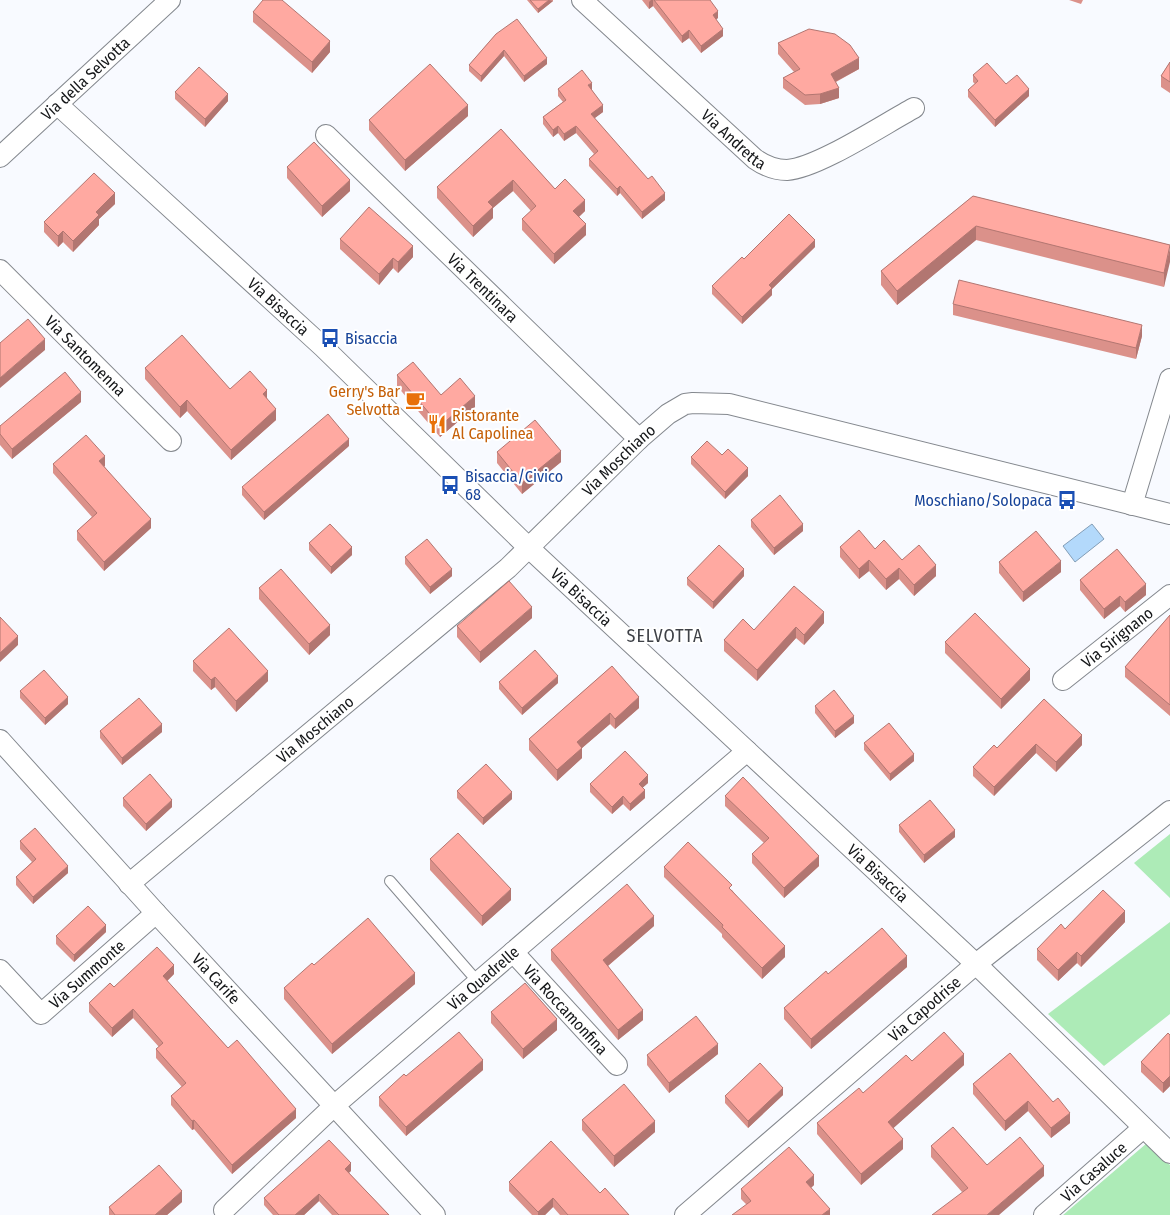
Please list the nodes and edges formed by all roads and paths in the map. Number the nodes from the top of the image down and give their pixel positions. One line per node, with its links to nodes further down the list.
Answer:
1 (170, 0): 3 (street, Via della Selvotta)
2 (582, 0): 4 (street, Via Andretta)
3 (57, 104): 6 (street, Via della Selvotta); 13 (street, Via Bisaccia)
4 (914, 108)
5 (326, 135): 9 (street, Via Trentinara)
6 (0, 156)
7 (0, 270): 10 (street, Via Santomenna)
8 (1170, 379): 11 (street)
9 (640, 439): 11 (street, Via Moschiano); 13 (street, Via Moschiano)
10 (171, 442)
11 (1132, 505): 12 (street, Via Moschiano)
12 (1170, 514)
13 (529, 548): 17 (street, Via Bisaccia); 20 (street, Via Moschiano)
14 (1170, 595): 15 (street, Via Sirignano)
15 (1063, 680)
16 (0, 740): 20 (street, Via Carife)
17 (747, 751): 22 (street, Via Quadrelle); 23 (street, Via Bisaccia)
18 (1170, 811): 23 (street, Via Capodrise)
19 (390, 881): 25 (lane)
20 (129, 884): 21 (street, Via Carife)
21 (156, 913): 24 (street, Via Summonte); 27 (street, Via Carife)
22 (513, 952): 25 (street, Via Quadrelle); 26 (street, Via Roccamonfina)
23 (976, 964): 28 (street, Via Bisaccia); 32 (street, Via Capodrise)
24 (0, 970)
25 (478, 982): 27 (street, Via Quadrelle)
26 (617, 1065)
27 (335, 1105): 30 (street, Via Quadrelle); 31 (street, Via Carife)
28 (1144, 1128): 29 (street, Via Bisaccia); 33 (street, Via Casaluce)
29 (1170, 1153)
30 (224, 1210)
31 (436, 1215)
32 (685, 1215)
33 (1044, 1215)

